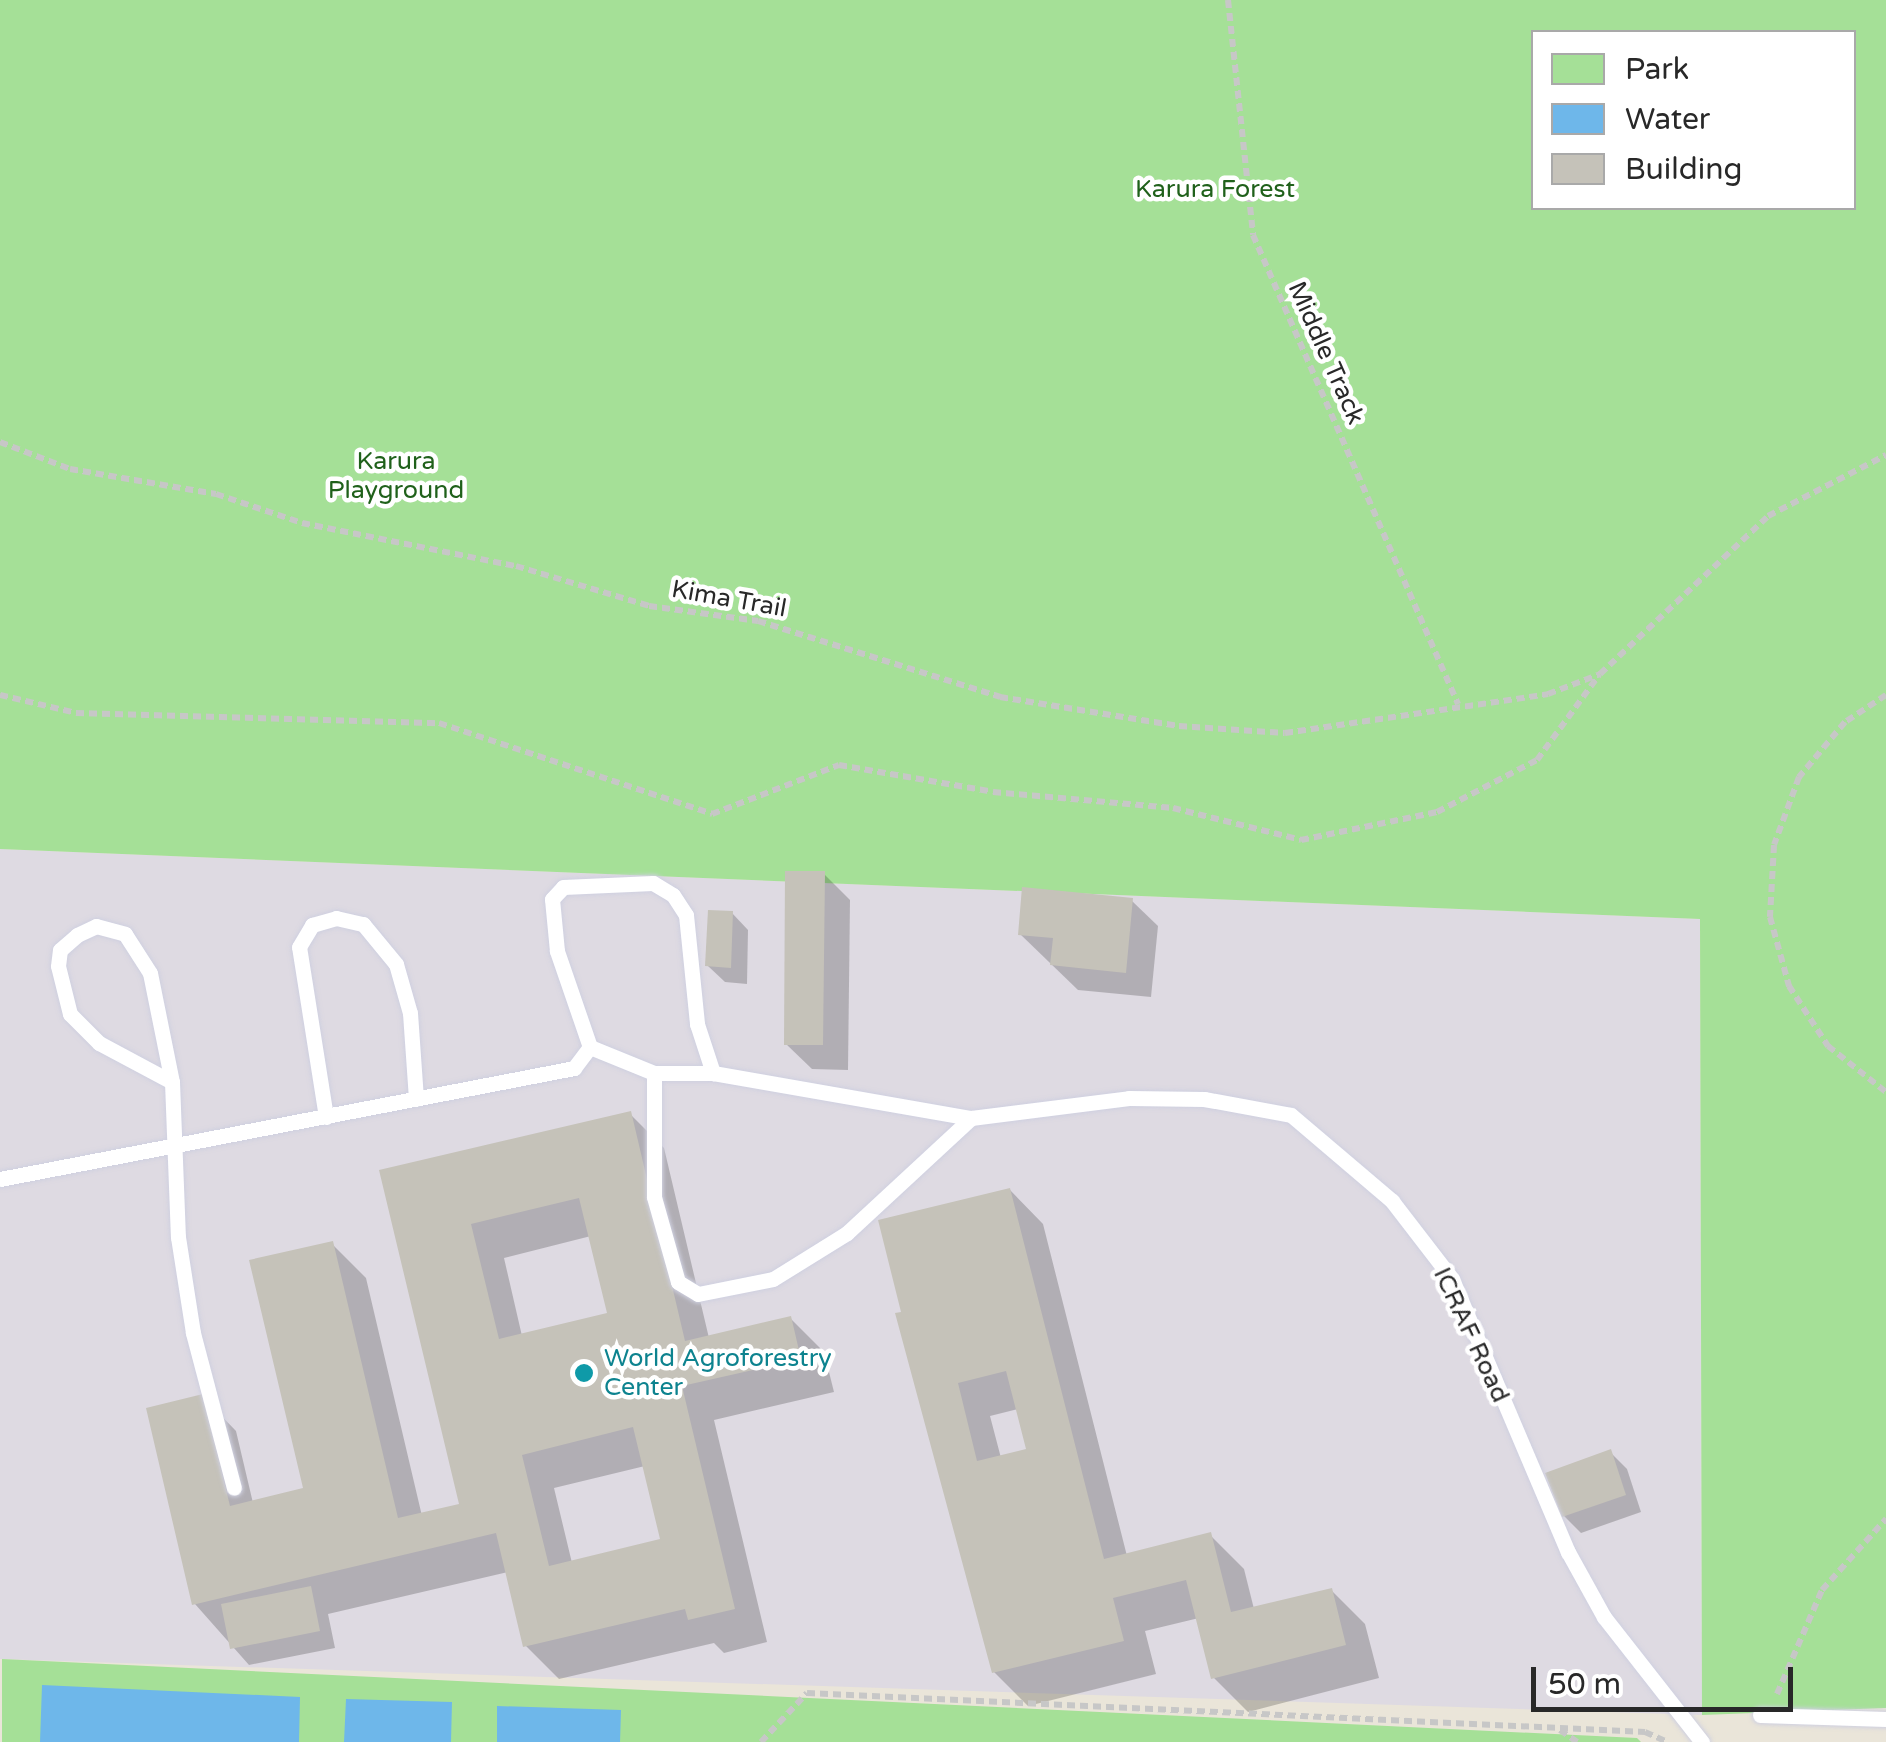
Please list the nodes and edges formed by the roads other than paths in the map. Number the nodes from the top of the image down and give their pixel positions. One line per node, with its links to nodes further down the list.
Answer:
1 (590, 1047): 2 (lane); 3 (lane); 5 (lane)
2 (654, 1073): 3 (lane, ICRAF Road); 7 (lane)
3 (713, 1073): 7 (lane, ICRAF Road)
4 (172, 1082): 4 (lane); 8 (lane)
5 (416, 1099): 6 (lane); 6 (lane)
6 (326, 1117): 8 (lane)
7 (972, 1118): 13 (lane, ICRAF Road)
8 (171, 1144): 9 (lane); 10 (lane)
9 (0, 1179)
10 (234, 1488)
11 (1760, 1714): 12 (lane)
12 (1886, 1719)
13 (1702, 1742)

